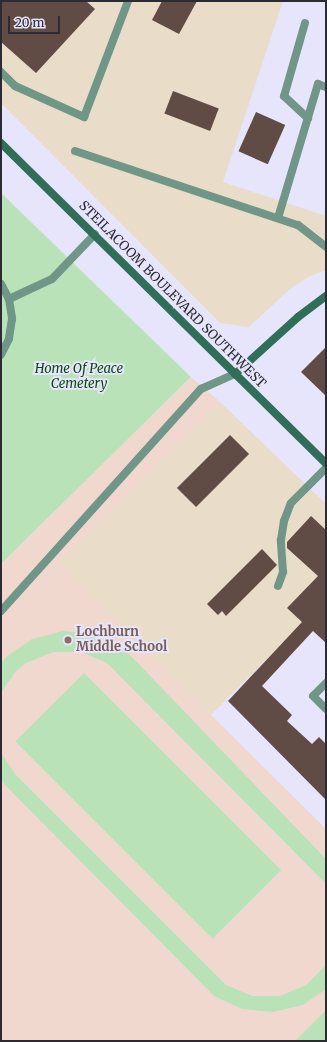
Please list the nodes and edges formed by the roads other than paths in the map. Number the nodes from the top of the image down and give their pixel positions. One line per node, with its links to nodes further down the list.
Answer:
1 (128, 1): 3 (street)
2 (305, 23): 5 (street)
3 (1, 72)
4 (326, 86): 5 (street)
5 (308, 118): 8 (street)
6 (1, 143): 9 (main road, STEILACOOM BOULEVARD SOUTHWEST)
7 (75, 151): 8 (street)
8 (278, 218): 10 (street)
9 (95, 234): 13 (street); 15 (main road, STEILACOOM BOULEVARD SOUTHWEST)
10 (326, 247)
11 (1, 284): 13 (street)
12 (326, 296): 15 (main road)
13 (9, 299): 14 (street)
14 (1, 355)
15 (235, 374): 16 (main road, STEILACOOM BOULEVARD SOUTHWEST); 19 (street)
16 (326, 464)
17 (326, 468): 18 (street)
18 (278, 586)
19 (1, 611)
20 (326, 683): 21 (street)
21 (326, 709)

